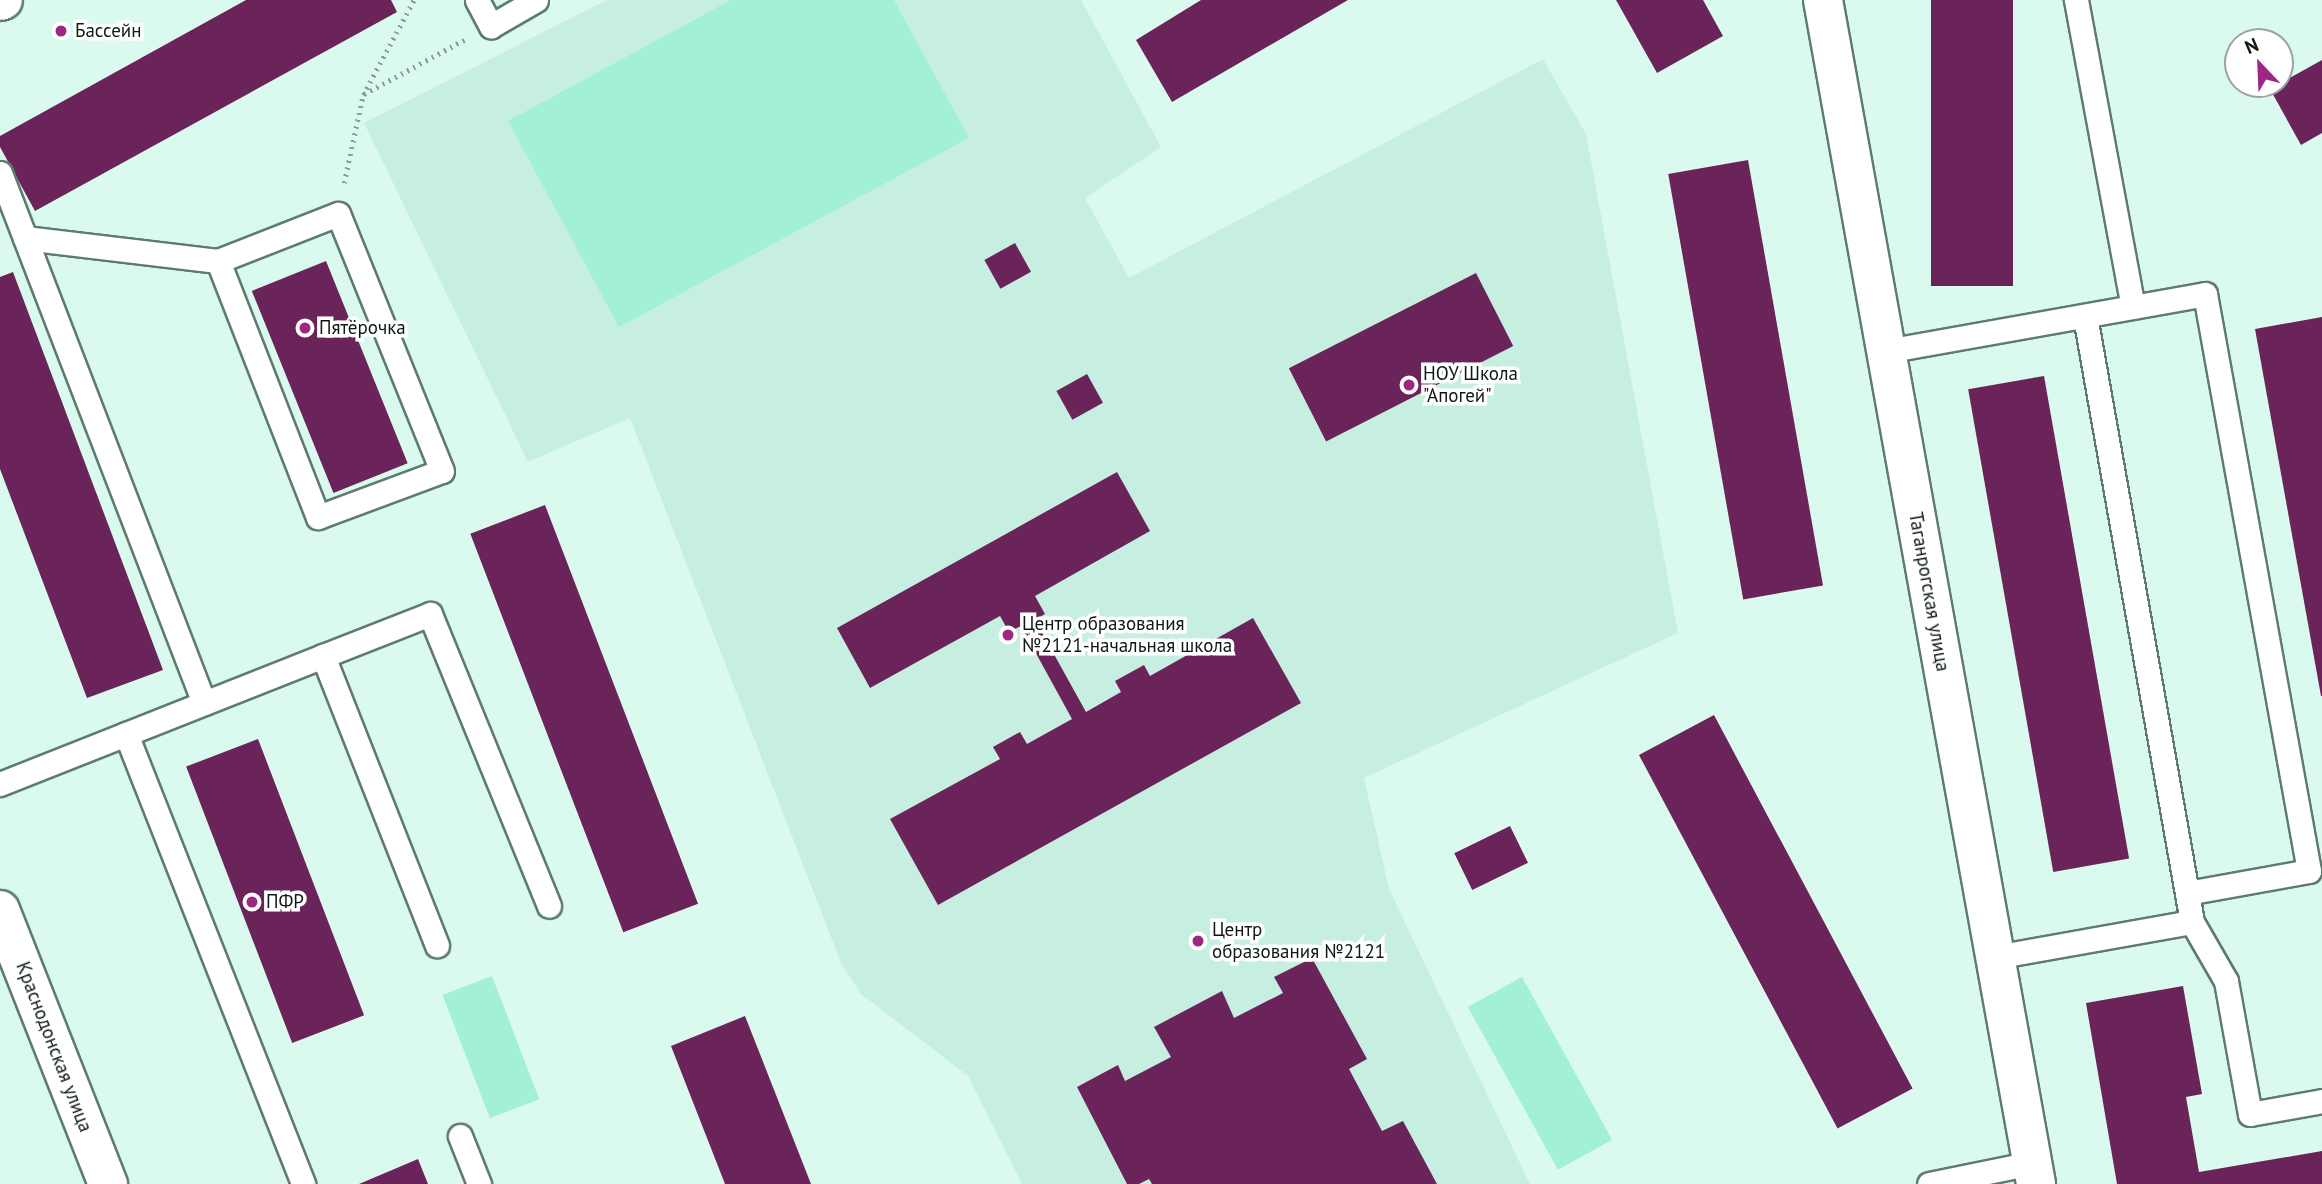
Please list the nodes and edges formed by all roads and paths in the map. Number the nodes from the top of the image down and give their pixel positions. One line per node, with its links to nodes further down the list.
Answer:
1 (414, 0): 7 (path)
2 (477, 0): 6 (lane)
3 (536, 0): 6 (lane)
4 (1823, 0): 14 (street, Таганрогская улица)
5 (2076, 0): 12 (lane)
6 (491, 26): 7 (path)
7 (363, 95): 9 (path)
8 (0, 173): 10 (lane)
9 (338, 214): 11 (lane); 11 (lane)
10 (25, 237): 11 (lane); 16 (lane)
11 (218, 261)
12 (2133, 307): 13 (lane); 19 (lane)
13 (2085, 316): 14 (lane); 19 (lane)
14 (1886, 351): 24 (street, Таганрогская улица)
15 (323, 656): 16 (lane); 20 (lane); 23 (lane)
16 (204, 703): 17 (lane)
17 (126, 734): 18 (lane); 29 (lane)
18 (0, 784)
19 (2187, 893): 22 (lane)
20 (549, 906)
21 (0, 910): 28 (street, Краснодонская улица)
22 (2192, 922): 24 (lane); 25 (lane)
23 (437, 945)
24 (1995, 957): 27 (street, Таганрогская улица)
25 (2322, 1101)
26 (460, 1136): 30 (lane)
27 (2034, 1173): 31 (lane)
28 (108, 1184)
29 (303, 1184)
30 (479, 1184)
31 (1929, 1184)

